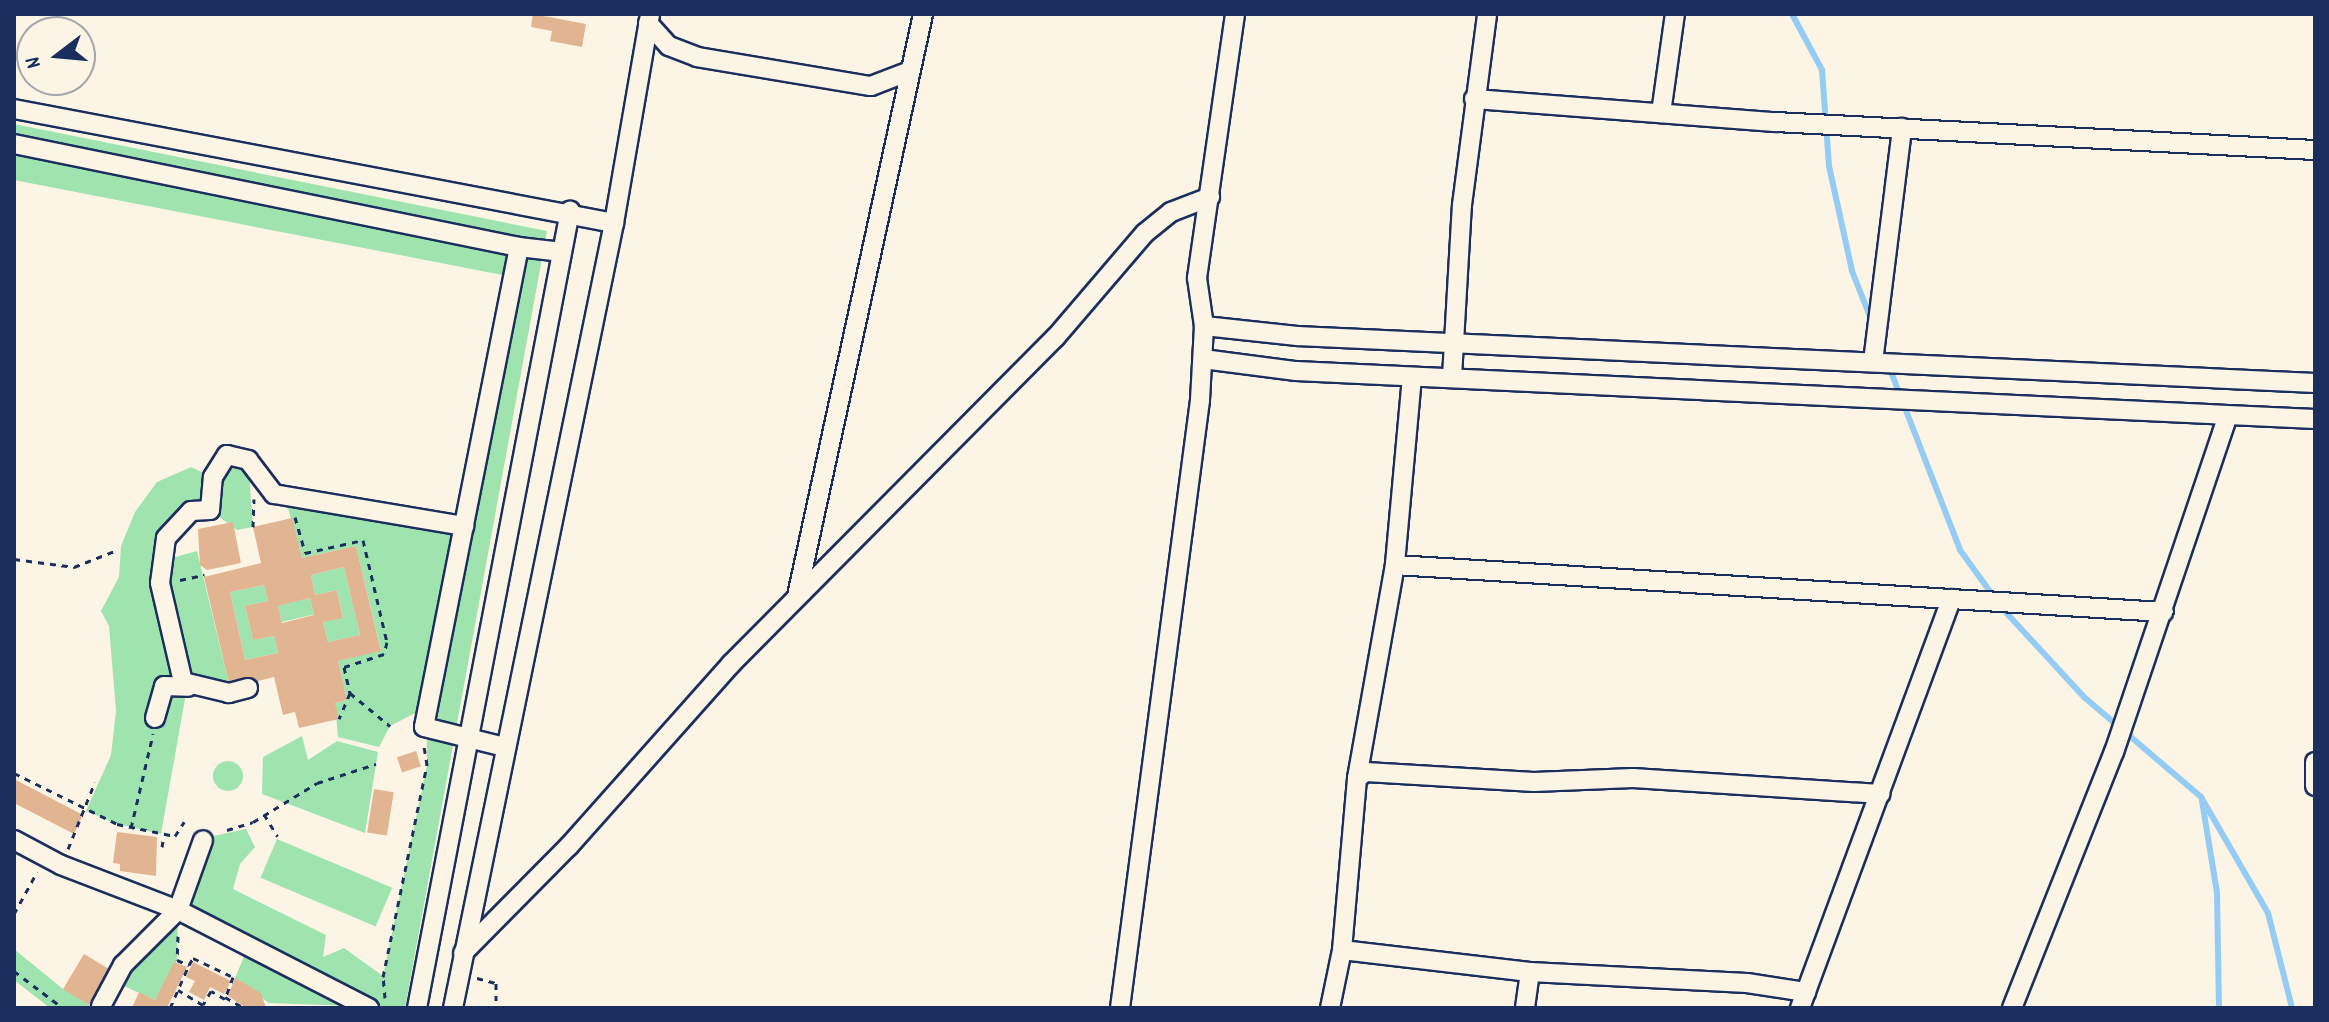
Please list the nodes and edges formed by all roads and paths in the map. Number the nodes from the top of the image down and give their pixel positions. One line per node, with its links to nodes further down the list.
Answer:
1 (923, 14): 6 (street)
2 (1235, 14): 15 (street)
3 (1487, 14): 8 (street)
4 (1675, 14): 10 (street)
5 (649, 18): 7 (street); 17 (street)
6 (910, 71): 7 (street); 11 (street)
7 (871, 86): 11 (street)
8 (1474, 99): 10 (street); 21 (street)
9 (14, 109): 16 (street)
10 (1661, 113): 12 (street)
11 (899, 121): 36 (street)
12 (1902, 128): 14 (street); 23 (street)
13 (14, 144): 18 (street)
14 (2315, 150)
15 (1210, 197): 20 (street); 36 (street)
16 (570, 211): 17 (street); 19 (street)
17 (614, 223): 47 (street)
18 (519, 247): 19 (street); 30 (street)
19 (562, 252): 46 (street)
20 (1204, 326): 21 (street); 22 (street)
21 (1453, 342): 23 (street); 25 (street)
22 (1203, 359): 24 (street); 88 (street)
23 (1873, 362): 26 (street)
24 (1412, 377): 25 (street); 33 (street)
25 (1452, 377): 27 (street)
26 (2315, 383)
27 (2228, 416): 28 (street); 38 (street)
28 (2315, 419)
29 (274, 494): 30 (street); 35 (street); 41 (path)
30 (464, 526): 45 (street)
31 (117, 550): 32 (path)
32 (14, 559)
33 (1395, 565): 37 (street); 51 (street)
34 (204, 575): 35 (path)
35 (160, 583): 39 (street)
36 (797, 596): 70 (street)
37 (1951, 599): 38 (street); 54 (street)
38 (2164, 612): 91 (street)
39 (188, 687): 40 (street); 42 (street)
40 (248, 688)
41 (350, 693): 43 (path); 44 (path)
42 (155, 718): 58 (path)
43 (339, 719)
44 (390, 726)
45 (424, 727): 46 (street); 84 (path)
46 (469, 737): 47 (street); 85 (street)
47 (505, 747): 70 (street)
48 (2315, 762): 53 (street)
49 (376, 764): 56 (path)
50 (14, 773): 55 (path)
51 (1357, 778): 54 (street); 69 (street)
52 (95, 782): 55 (path)
53 (2315, 786)
54 (1880, 794): 76 (street)
55 (86, 811): 58 (path); 66 (path)
56 (264, 814): 59 (path); 60 (path)
57 (184, 822): 61 (path)
58 (131, 828): 61 (path)
59 (227, 830)
60 (277, 836)
61 (164, 837): 62 (path); 65 (path)
62 (157, 838)
63 (14, 840): 66 (street)
64 (203, 840): 67 (street)
65 (162, 847)
66 (53, 861): 67 (street); 68 (path)
67 (178, 910): 71 (path); 78 (street); 83 (street)
68 (14, 914)
69 (1342, 950): 73 (street); 89 (street)
70 (461, 963): 86 (street); 87 (path)
71 (189, 965): 74 (path); 75 (path)
72 (14, 971): 79 (path)
73 (1530, 972): 76 (street); 90 (street)
74 (178, 990): 77 (path); 80 (path)
75 (225, 997): 77 (path); 82 (path)
76 (1803, 1000)
77 (197, 1001): 81 (path)
78 (101, 1006)
79 (63, 1008)
80 (170, 1008)
81 (194, 1008)
82 (244, 1008)
83 (369, 1008)
84 (380, 1008)
85 (417, 1008)
86 (453, 1008)
87 (496, 1008)
88 (1120, 1008)
89 (1330, 1008)
90 (1525, 1008)
91 (2012, 1008)

